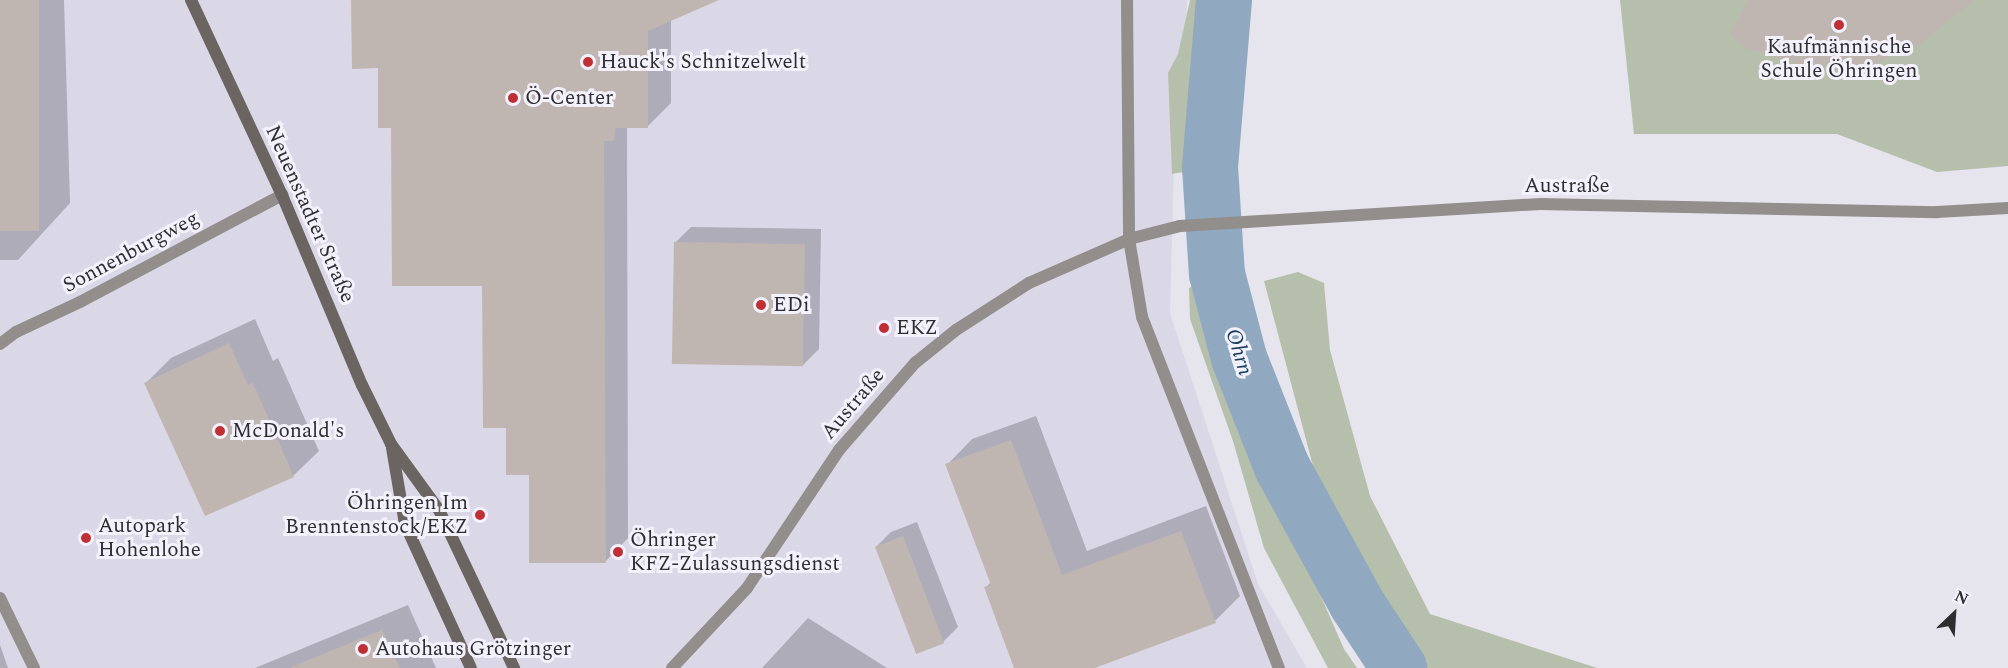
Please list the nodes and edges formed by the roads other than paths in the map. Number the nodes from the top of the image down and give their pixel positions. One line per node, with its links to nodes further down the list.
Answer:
1 (191, 0): 3 (main road, Neuenstadter Straße)
2 (1127, 0): 5 (street)
3 (282, 195): 6 (street, Sonnenburgweg); 7 (main road, Neuenstadter Straße)
4 (2008, 208): 5 (street, Austraße)
5 (1129, 239): 12 (street, Austraße); 13 (street)
6 (0, 344)
7 (391, 444): 10 (main road, Neuenstadter Straße); 11 (main road, Neuenstadter Straße)
8 (0, 598): 9 (street)
9 (34, 668)
10 (471, 668)
11 (514, 668)
12 (672, 668)
13 (1279, 668)

